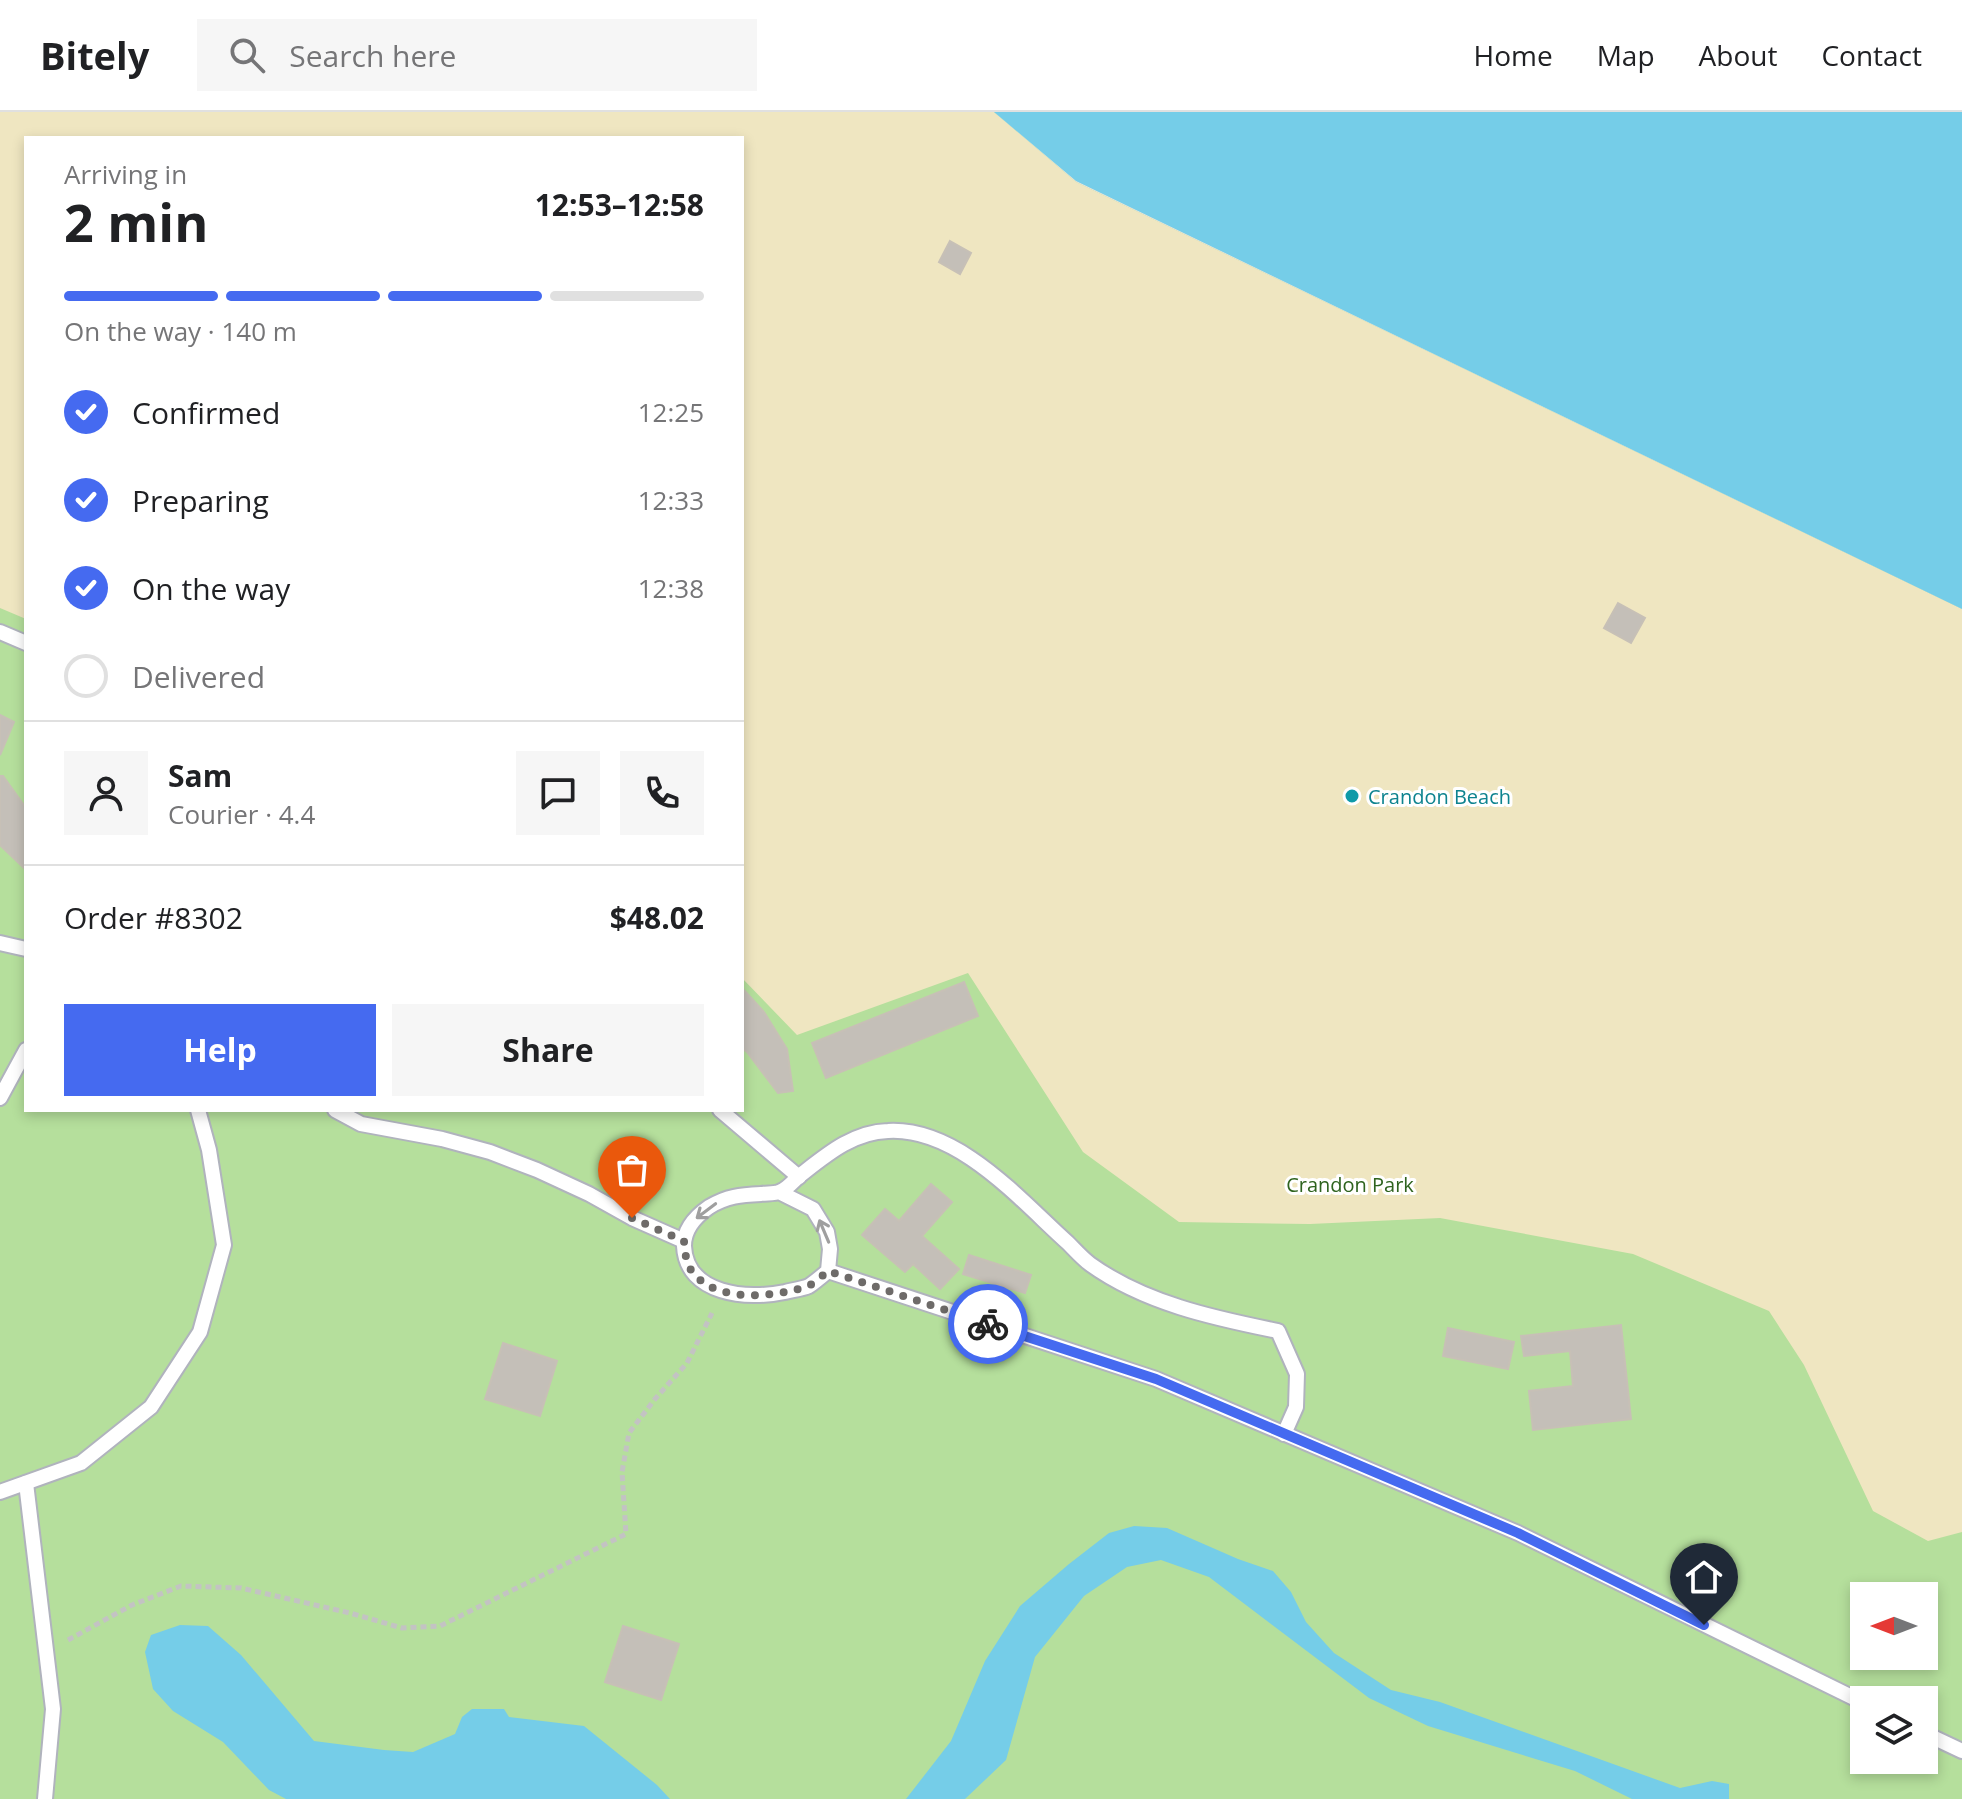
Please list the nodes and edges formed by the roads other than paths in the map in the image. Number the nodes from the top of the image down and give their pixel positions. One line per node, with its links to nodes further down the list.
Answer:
1 (0, 632): 2 (lane)
2 (24, 642)
3 (0, 943): 4 (lane)
4 (24, 949)
5 (24, 1054): 6 (lane)
6 (0, 1098)
7 (199, 1112): 15 (lane)
8 (339, 1112): 12 (lane)
9 (722, 1112): 10 (lane)
10 (799, 1177): 11 (lane); 14 (lane)
11 (779, 1192): 12 (lane, one-way to 12); 13 (lane, one-way to 11)
12 (684, 1241): 13 (lane)
13 (828, 1271): 14 (lane)
14 (1284, 1434): 17 (lane)
15 (26, 1483): 16 (lane); 20 (lane)
16 (0, 1492)
17 (1850, 1696)
18 (1938, 1740): 19 (lane)
19 (1962, 1751)
20 (45, 1799)

